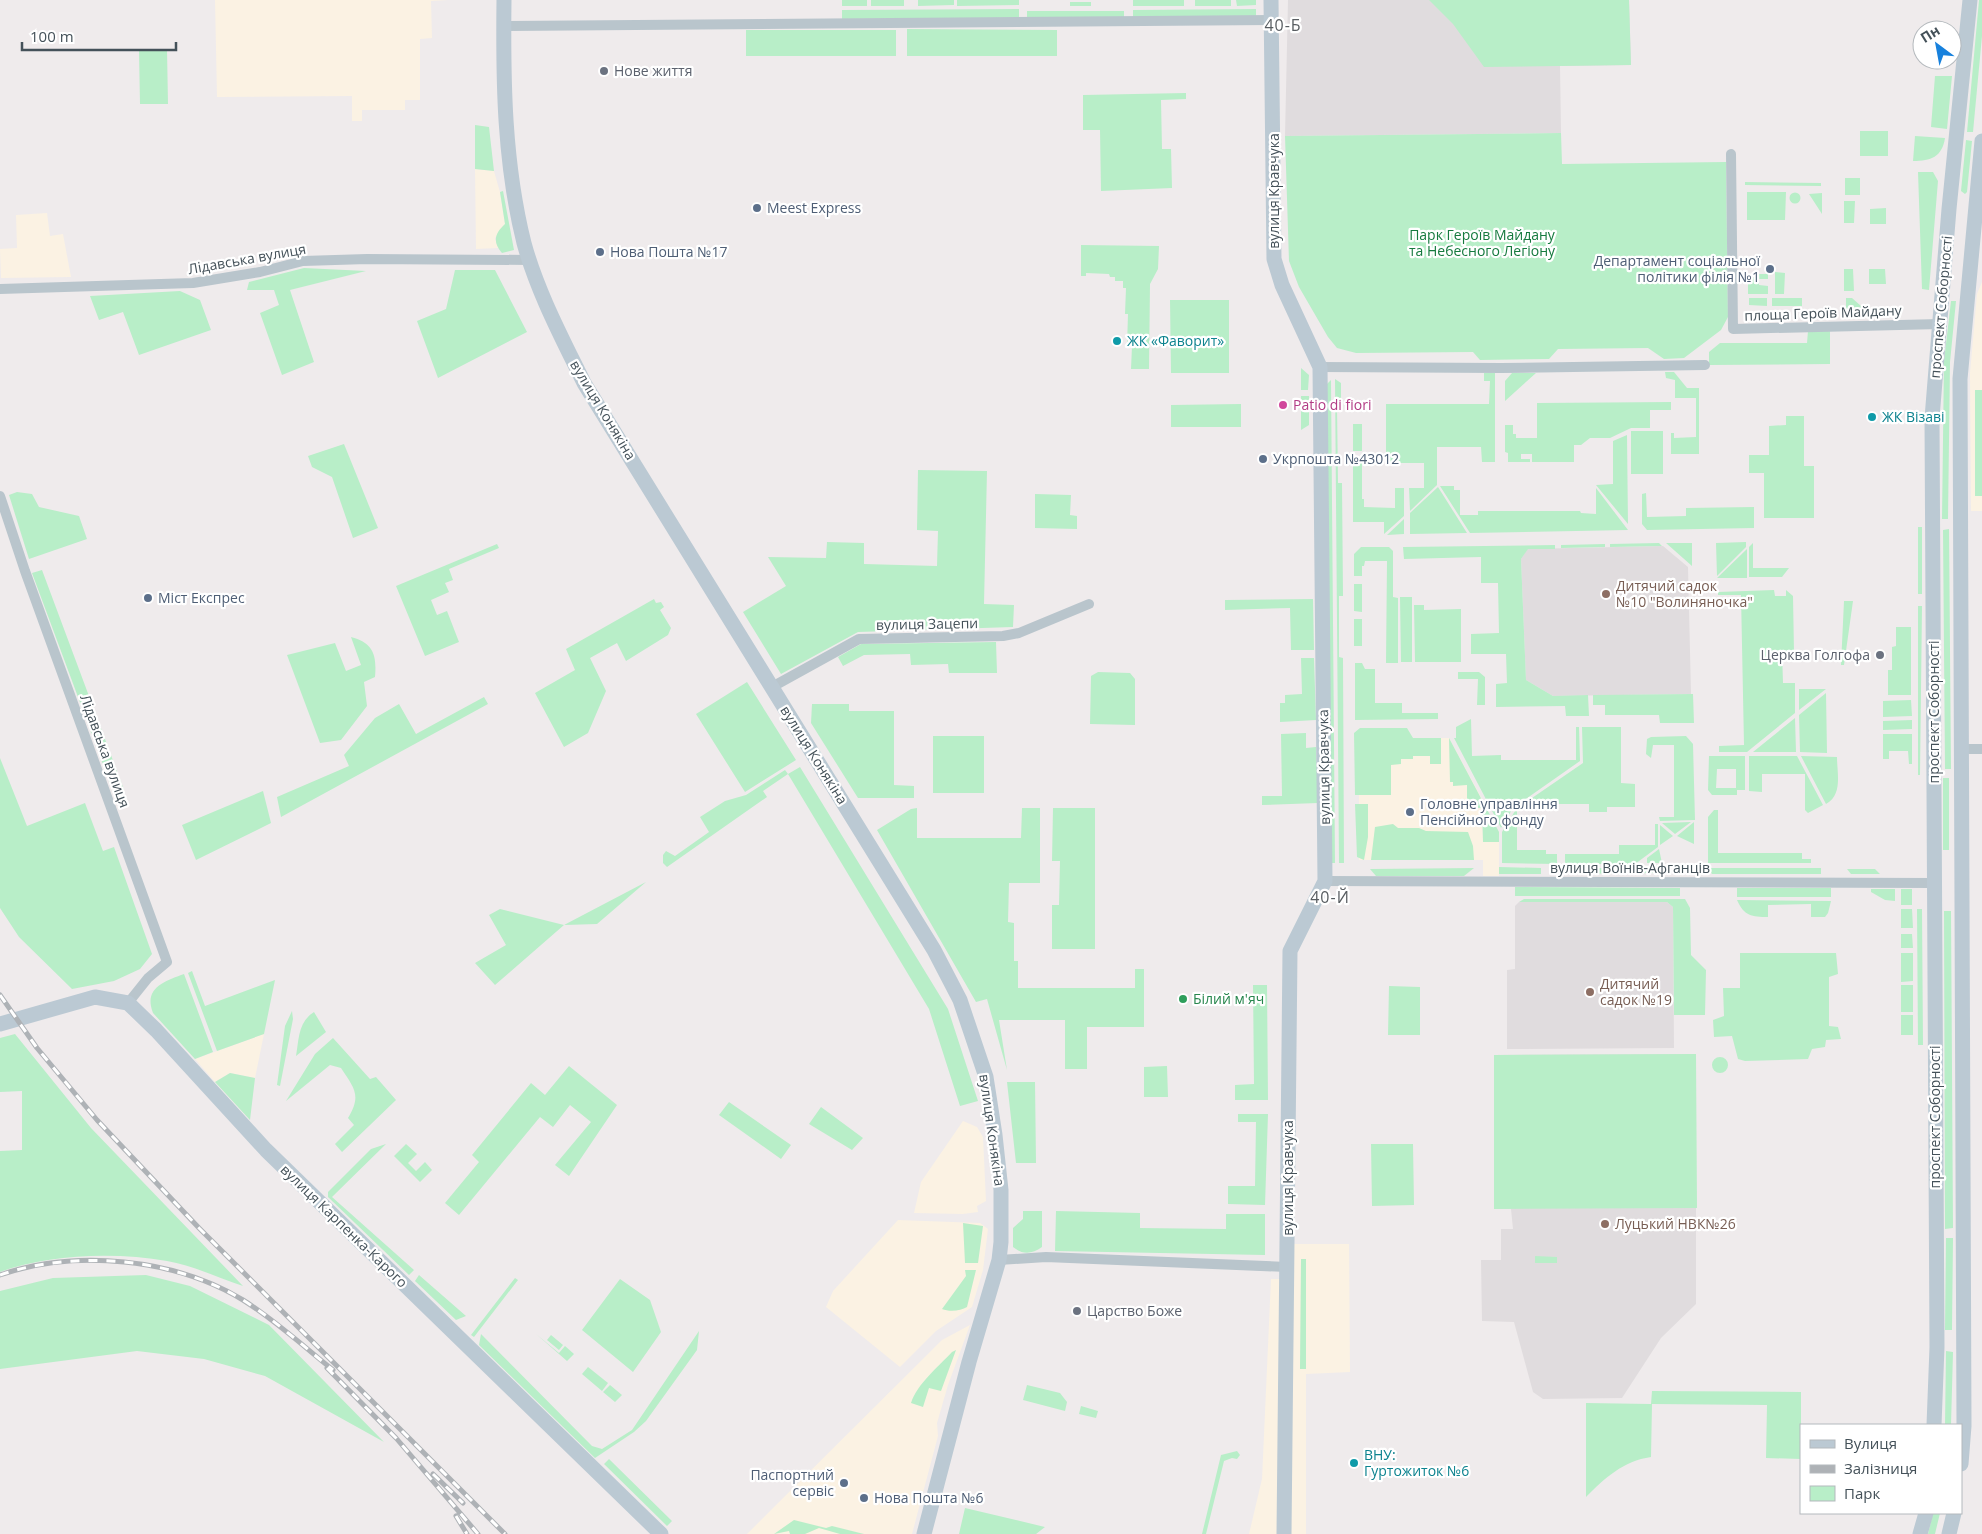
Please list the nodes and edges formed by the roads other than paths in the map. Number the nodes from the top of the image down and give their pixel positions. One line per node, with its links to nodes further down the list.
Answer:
1 (504, 0): 5 (main road, вулиця Конякіна)
2 (1271, 0): 4 (main road, вулиця Кравчука)
3 (1970, 0): 8 (main road, проспект Соборності)
4 (1271, 20): 5 (street); 14 (main road, вулиця Кравчука)
5 (503, 26): 10 (main road, вулиця Конякіна)
6 (1982, 141): 9 (main road, проспект Соборності)
7 (1731, 154): 12 (street, площа Героїв Майдану)
8 (1946, 246): 9 (main road); 12 (main road, проспект Соборності)
9 (1977, 246): 18 (main road, проспект Соборності)
10 (530, 260): 11 (street, Лідавська вулиця); 17 (main road, вулиця Конякіна)
11 (0, 289)
12 (1940, 324): 21 (main road, проспект Соборності)
13 (1705, 365): 14 (street)
14 (1320, 367): 20 (main road, вулиця Кравчука)
15 (0, 496): 23 (street, Лідавська вулиця)
16 (1089, 604): 17 (street, вулиця Зацепи)
17 (772, 686): 25 (main road, вулиця Конякіна)
18 (1961, 749): 19 (street); 22 (main road, проспект Соборності)
19 (1982, 749)
20 (1325, 881): 21 (street, вулиця Воїнів-Афганців); 26 (main road, вулиця Кравчука)
21 (1934, 883): 22 (main road); 27 (main road, проспект Соборності)
22 (1961, 883): 28 (main road, проспект Соборності)
23 (128, 1003): 24 (main road); 33 (main road, вулиця Карпенка-Карого)
24 (0, 1024)
25 (1000, 1260): 26 (street); 34 (main road, вулиця Конякіна)
26 (1287, 1267): 35 (main road, вулиця Кравчука)
27 (1938, 1347): 28 (main road); 29 (main road, проспект Соборності)
28 (1963, 1348): 30 (main road, проспект Соборності)
29 (1934, 1424)
30 (1962, 1451)
31 (1926, 1514): 36 (main road)
32 (1954, 1514): 37 (main road)
33 (661, 1534)
34 (924, 1534)
35 (1284, 1534)
36 (1920, 1534)
37 (1949, 1534)

